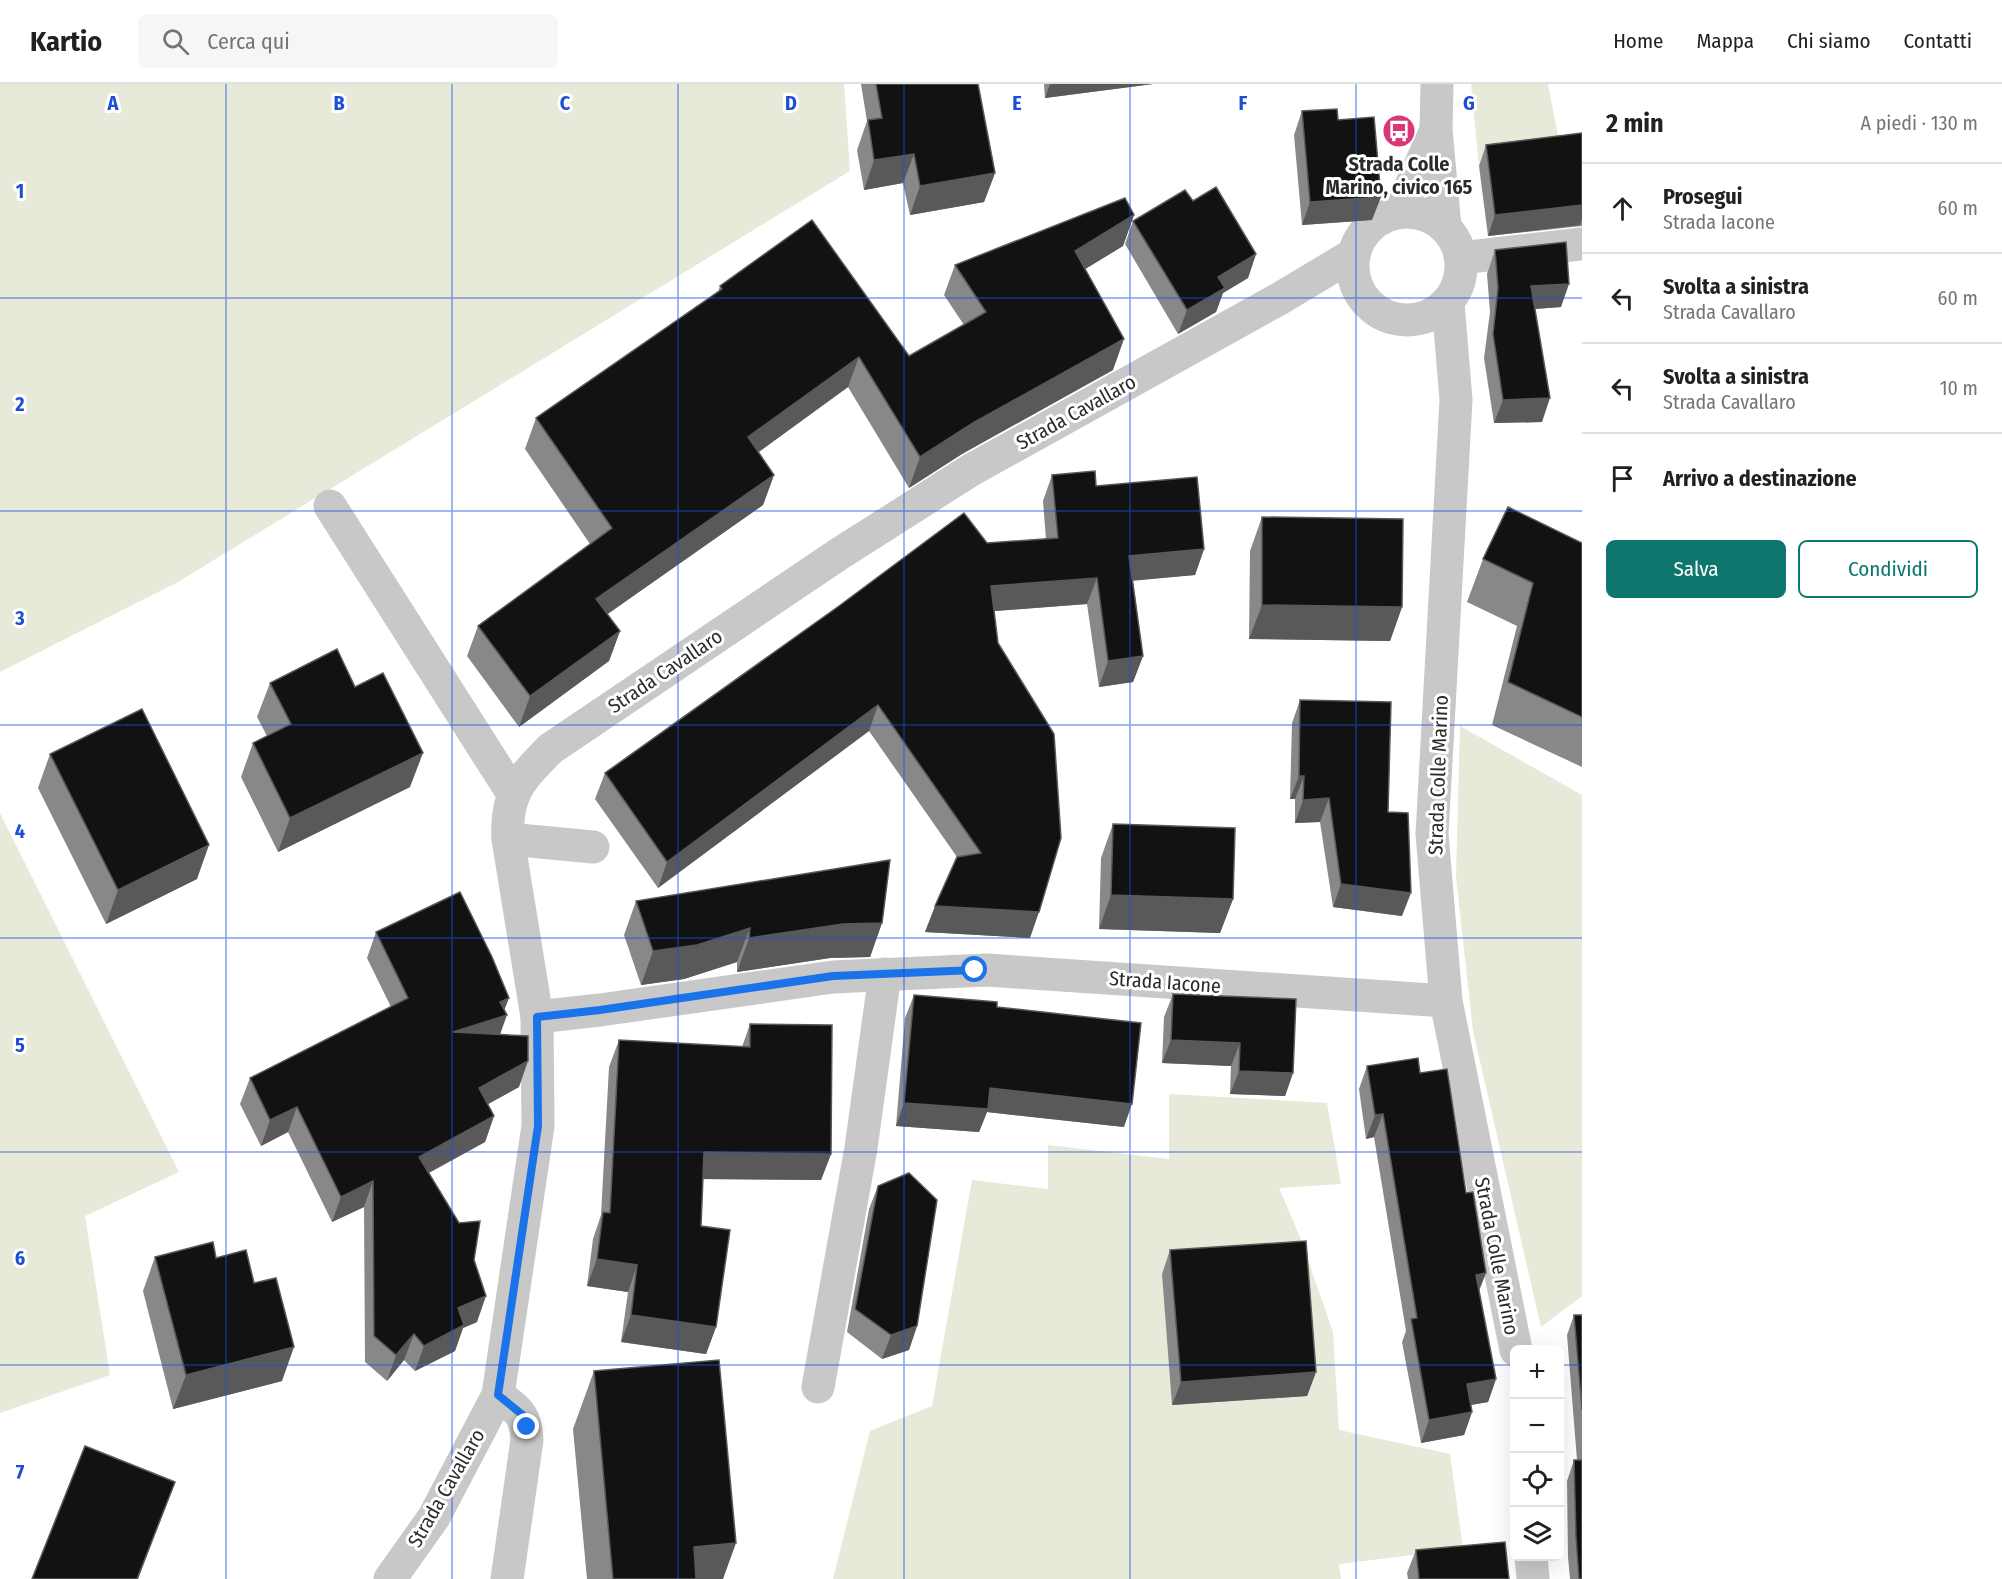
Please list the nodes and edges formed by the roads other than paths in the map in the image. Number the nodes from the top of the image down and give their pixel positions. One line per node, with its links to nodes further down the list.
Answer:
1 (1437, 84): 2 (street)
2 (1436, 130): 3 (street); 4 (street)
3 (1399, 212): 4 (street); 6 (street)
4 (1445, 227): 7 (street)
5 (1582, 244): 7 (street)
6 (1354, 254): 8 (street); 10 (street, Strada Cavallaro)
7 (1461, 258): 8 (street)
8 (1448, 303): 14 (street, Strada Colle Marino)
9 (330, 506): 10 (street)
10 (513, 794): 11 (street, Strada Cavallaro)
11 (508, 838): 12 (street); 15 (street, Strada Cavallaro)
12 (593, 847)
13 (885, 974): 14 (street, Strada Iacone); 15 (street, Strada Iacone); 17 (street)
14 (1446, 1001): 16 (street, Strada Colle Marino)
15 (537, 1017): 18 (street, Strada Cavallaro)
16 (1515, 1345)
17 (818, 1387)
18 (498, 1395): 20 (street, Strada Cavallaro); 21 (street)
19 (1531, 1561): 22 (street)
20 (390, 1579)
21 (507, 1579)
22 (1533, 1579)

